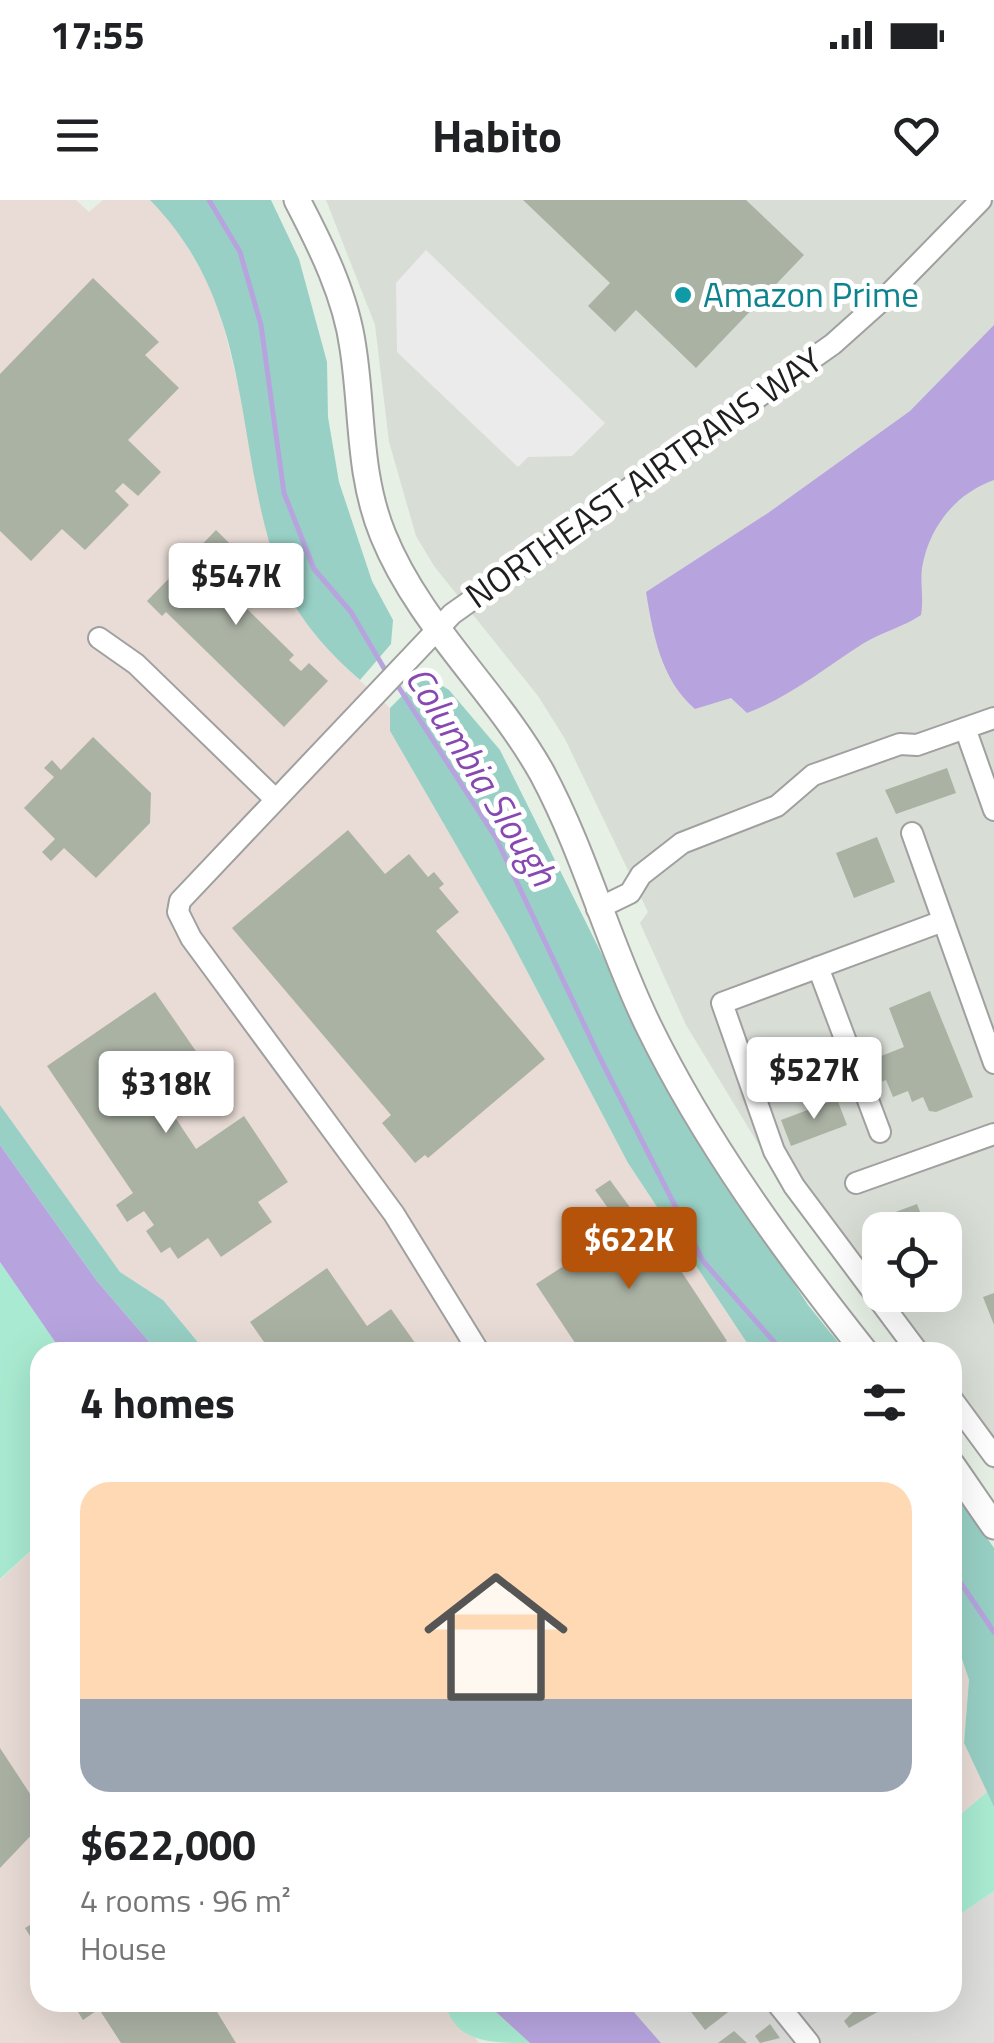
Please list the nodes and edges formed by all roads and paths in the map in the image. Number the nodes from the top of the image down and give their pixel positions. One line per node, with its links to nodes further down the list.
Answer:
1 (298, 200): 3 (street)
2 (980, 200): 3 (street, NORTHEAST AIRTRANS WAY)
3 (436, 630): 7 (street, NORTHEAST AIRTRANS WAY); 10 (street)
4 (99, 638): 7 (street)
5 (994, 718): 6 (street)
6 (964, 728): 8 (street); 10 (street)
7 (274, 798): 17 (street, NORTHEAST AIRTRANS WAY)
8 (994, 810)
9 (912, 833): 11 (street)
10 (597, 909): 18 (street)
11 (943, 921): 12 (street); 13 (street)
12 (818, 967): 14 (street); 19 (street)
13 (994, 1063)
14 (880, 1132)
15 (994, 1134): 16 (street)
16 (856, 1184)
17 (473, 1342)
18 (857, 1342)
19 (911, 1342)
20 (962, 1413): 21 (street)
21 (994, 1456)
22 (962, 1480): 23 (street)
23 (994, 1526)
24 (784, 2012): 25 (street)
25 (809, 2043)

